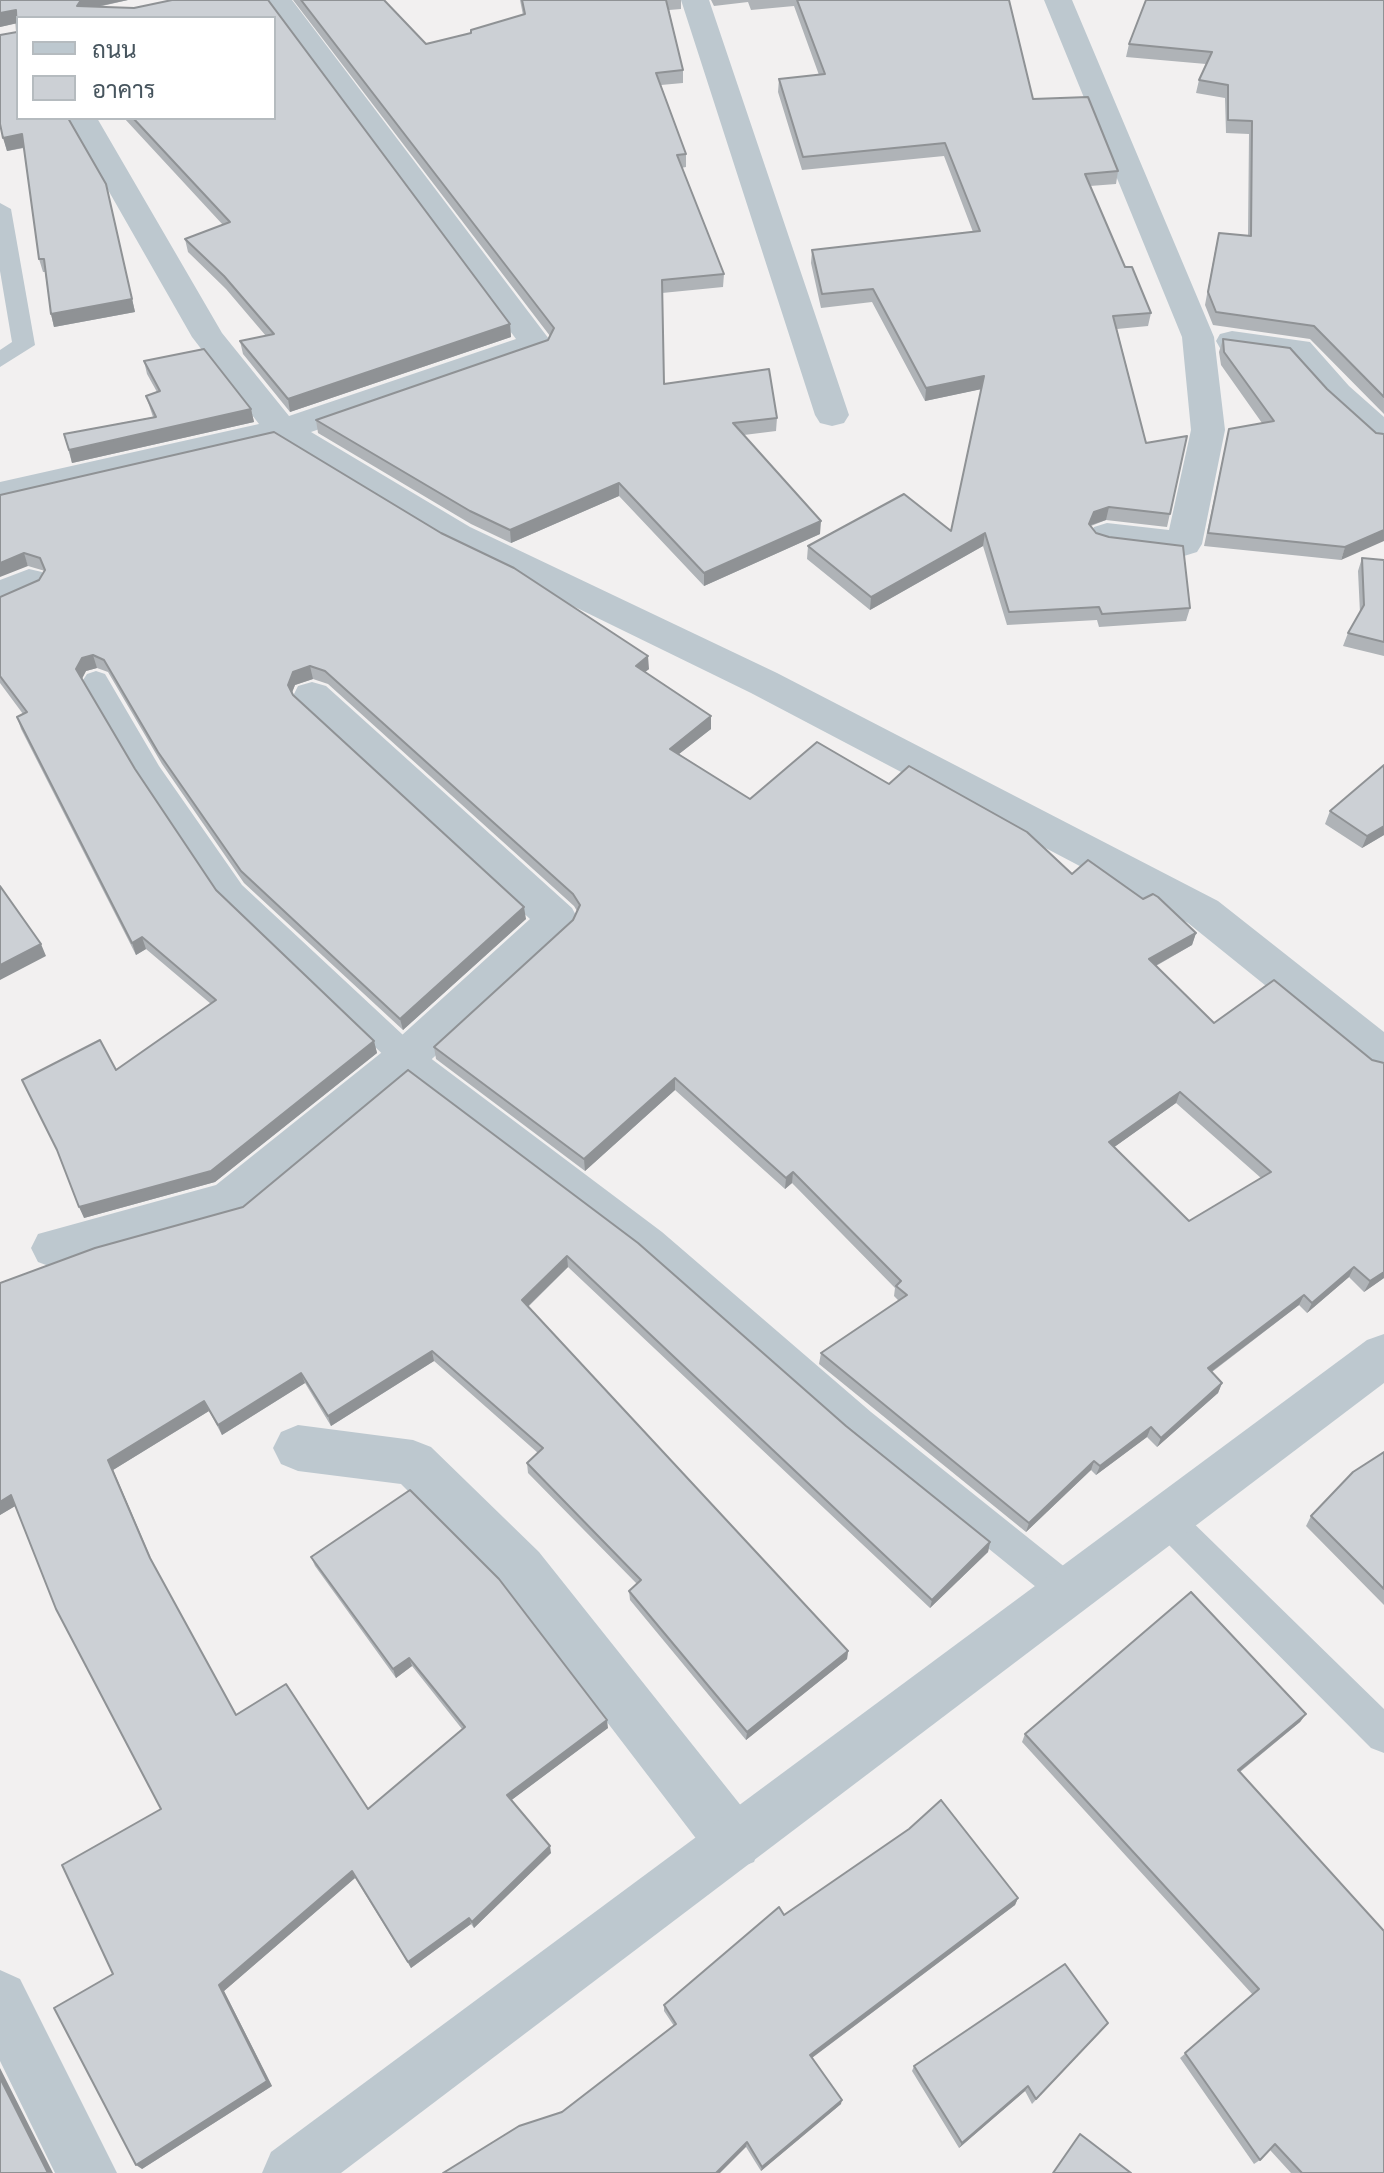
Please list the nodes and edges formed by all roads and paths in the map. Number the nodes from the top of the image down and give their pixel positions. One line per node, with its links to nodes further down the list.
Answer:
1 (278, 0): 9 (street)
2 (695, 0): 8 (street)
3 (1058, 0): 6 (street)
4 (83, 120): 9 (street)
5 (0, 209): 7 (lane)
6 (1198, 337): 10 (street); 12 (street)
7 (0, 360)
8 (832, 415)
9 (282, 430): 11 (street); 16 (street)
10 (1384, 435)
11 (0, 494)
12 (1107, 535)
13 (96, 680): 15 (lane)
14 (312, 696): 15 (street)
15 (406, 1057): 17 (street); 21 (lane)
16 (1384, 1057)
17 (54, 1248)
18 (1384, 1355): 20 (street)
19 (298, 1448): 23 (street)
20 (1166, 1519): 21 (street); 22 (lane)
21 (1069, 1592): 23 (street)
22 (1384, 1735)
23 (734, 1842): 26 (street)
24 (0, 1999): 25 (street)
25 (87, 2173)
26 (292, 2173)

